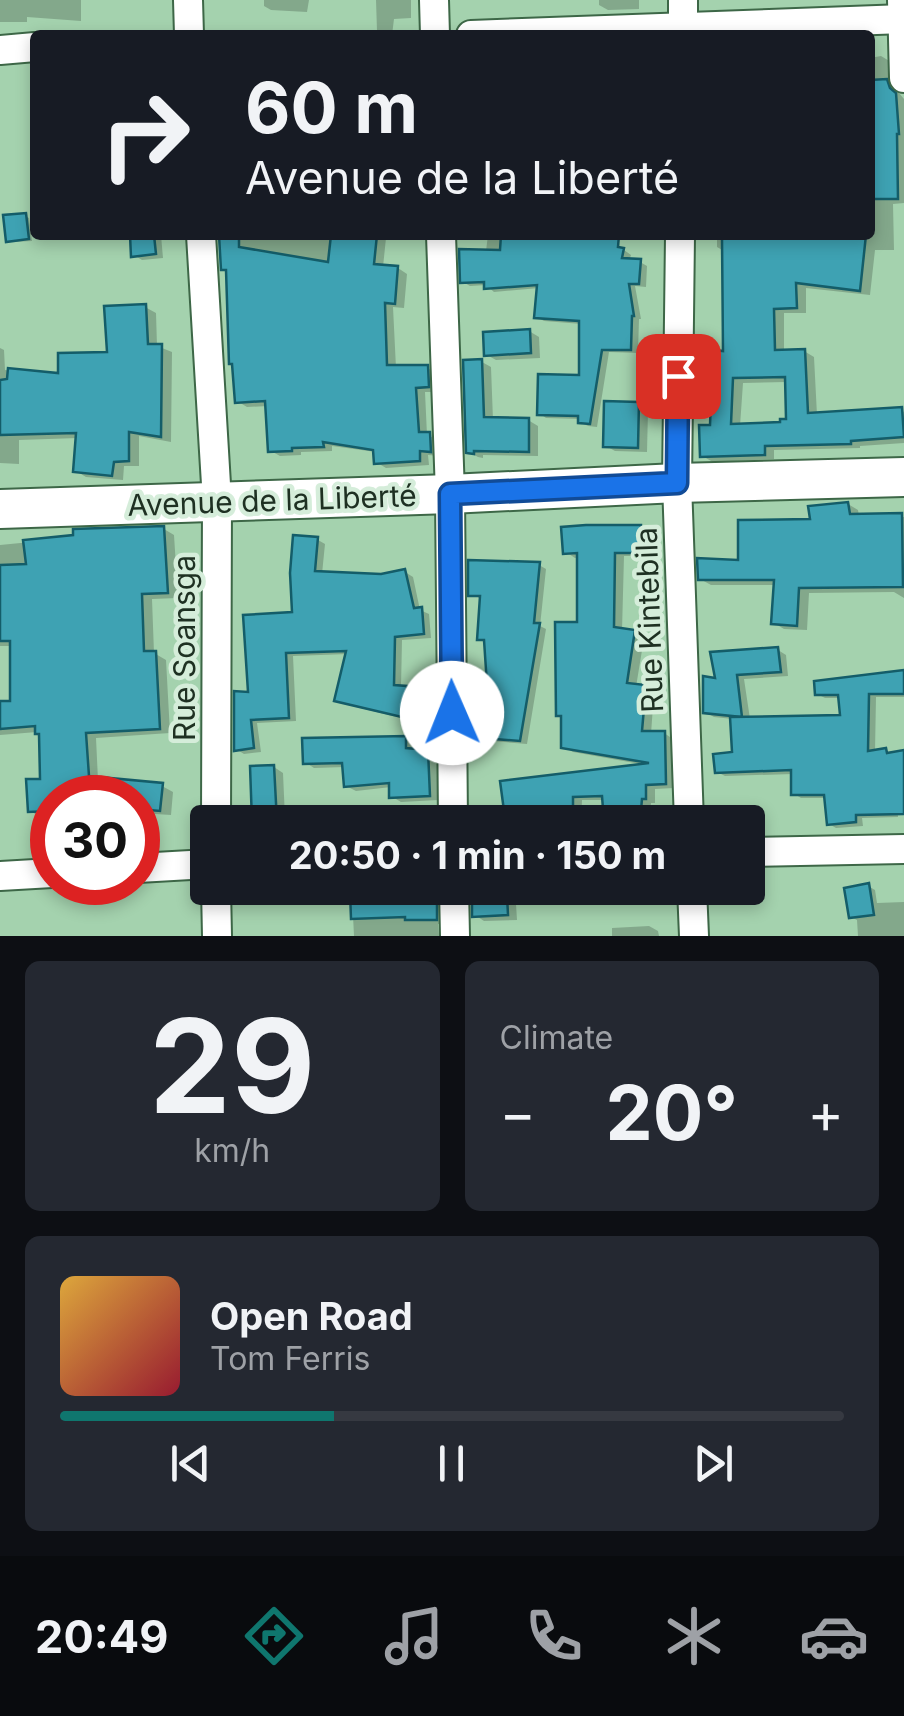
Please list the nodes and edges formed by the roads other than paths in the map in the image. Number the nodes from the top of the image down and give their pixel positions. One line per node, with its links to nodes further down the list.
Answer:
1 (188, 0): 5 (street)
2 (434, 0): 6 (street)
3 (903, 12): 4 (street); 10 (street)
4 (683, 21): 7 (street)
5 (189, 30)
6 (435, 30)
7 (547, 30)
8 (30, 48): 9 (street)
9 (0, 50)
10 (904, 78)
11 (201, 240): 17 (street, Rue Soansga)
12 (442, 240): 16 (street)
13 (680, 240): 15 (street, Rue Kintebila)
14 (904, 478): 15 (main road, Avenue de la Liberté)
15 (677, 483): 16 (main road, Avenue de la Liberté); 21 (street, Rue Kintebila)
16 (450, 494): 17 (main road, Avenue de la Liberté); 20 (street)
17 (217, 501): 18 (main road, Avenue de la Liberté); 19 (street, Rue Soansga)
18 (0, 509)
19 (216, 805)
20 (453, 805)
21 (688, 805)
22 (904, 849): 23 (street)
23 (765, 852)
24 (190, 865): 25 (street)
25 (160, 867)
26 (30, 874): 27 (street)
27 (0, 876)
28 (216, 905): 31 (street)
29 (454, 905): 32 (street)
30 (693, 905): 33 (street)
31 (217, 936)
32 (455, 936)
33 (694, 936)

